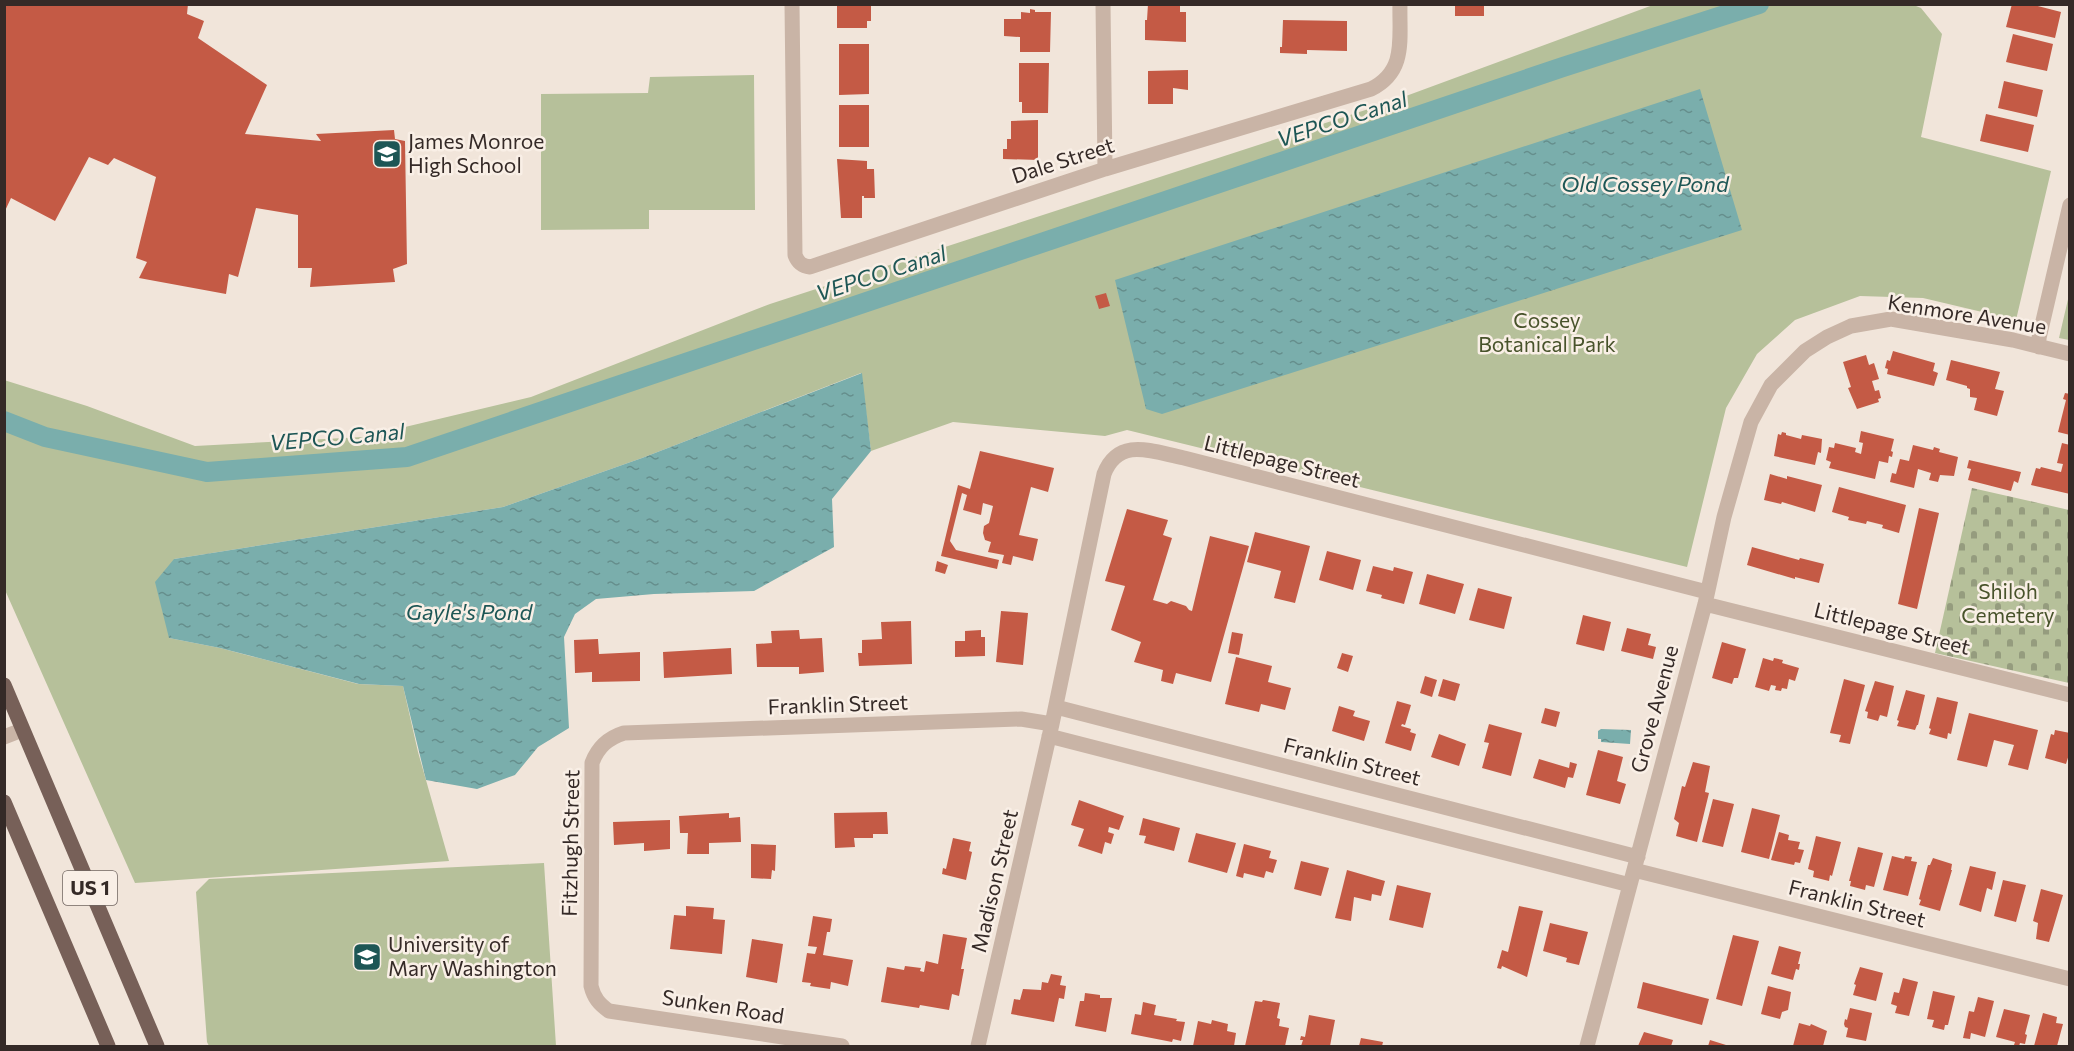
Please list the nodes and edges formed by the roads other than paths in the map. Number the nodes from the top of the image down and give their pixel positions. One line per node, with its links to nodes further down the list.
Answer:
1 (792, 4): 4 (street, Dale Street)
2 (1103, 4): 4 (street)
3 (1400, 4): 4 (street, Dale Street)
4 (1105, 169)
5 (2070, 205): 6 (street)
6 (2039, 347): 7 (street, Kenmore Avenue); 8 (street, Kenmore Avenue)
7 (2070, 354)
8 (1771, 385): 9 (street, Grove Avenue)
9 (1706, 598): 11 (street, Littlepage Street); 12 (street, Littlepage Street); 18 (street, Grove Avenue)
10 (5, 688): 13 (main road, US 1)
11 (2070, 695)
12 (1056, 707): 14 (street, Littlepage Street); 18 (street, Franklin Street)
13 (22, 730): 16 (street); 23 (main road, US 1)
14 (1051, 730): 15 (street, Franklin Street); 19 (street, Franklin Street); 25 (street, Madison Street)
15 (624, 733): 21 (street, Fitzhugh Street)
16 (4, 737)
17 (4, 802): 22 (main road, US 1)
18 (1636, 863): 19 (street, Grove Avenue); 20 (street, Franklin Street)
19 (1630, 885): 26 (street, Grove Avenue)
20 (2070, 980)
21 (599, 1004): 24 (street, Sunken Road)
22 (108, 1047)
23 (157, 1047)
24 (842, 1047)
25 (978, 1047)
26 (1587, 1047)

